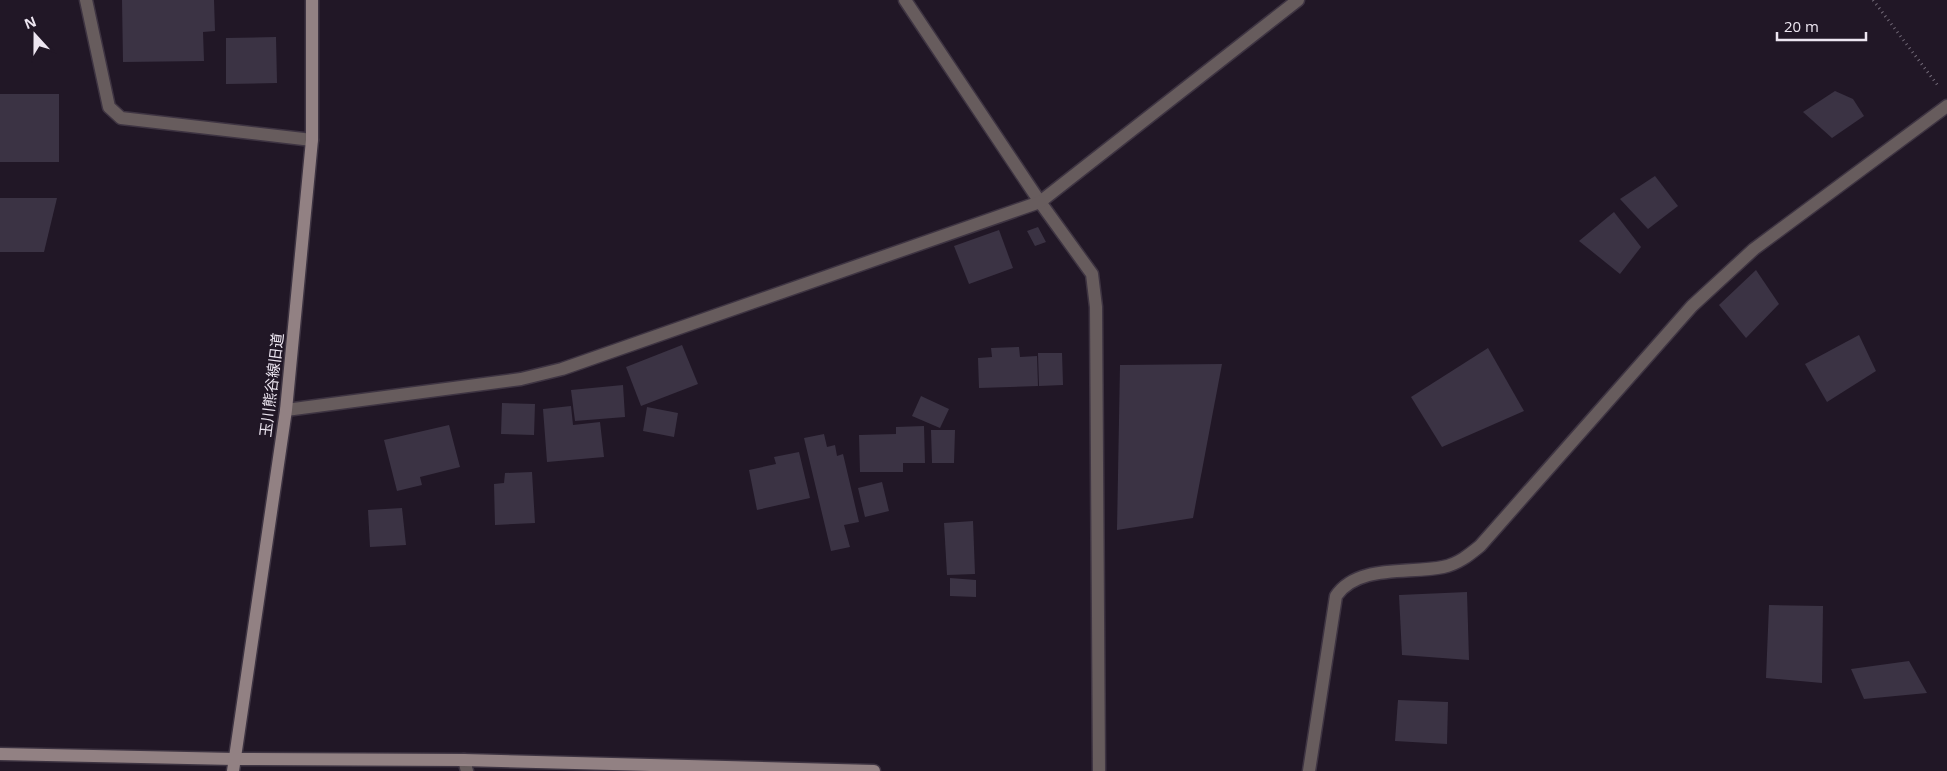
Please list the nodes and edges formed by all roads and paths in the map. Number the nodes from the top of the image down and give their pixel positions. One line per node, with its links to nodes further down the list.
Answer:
1 (86, 0): 8 (street)
2 (312, 0): 8 (street, 玉川熊谷線旧道)
3 (905, 0): 9 (street)
4 (1298, 0): 9 (street)
5 (1873, 0): 6 (path)
6 (1941, 91)
7 (1947, 106): 16 (street)
8 (312, 140): 10 (street, 玉川熊谷線旧道)
9 (1040, 202): 10 (street); 15 (street)
10 (286, 410): 12 (street, 玉川熊谷線旧道)
11 (0, 754): 12 (street)
12 (234, 765): 13 (street)
13 (466, 765): 14 (street)
14 (874, 771)
15 (1099, 771)
16 (1309, 771)

